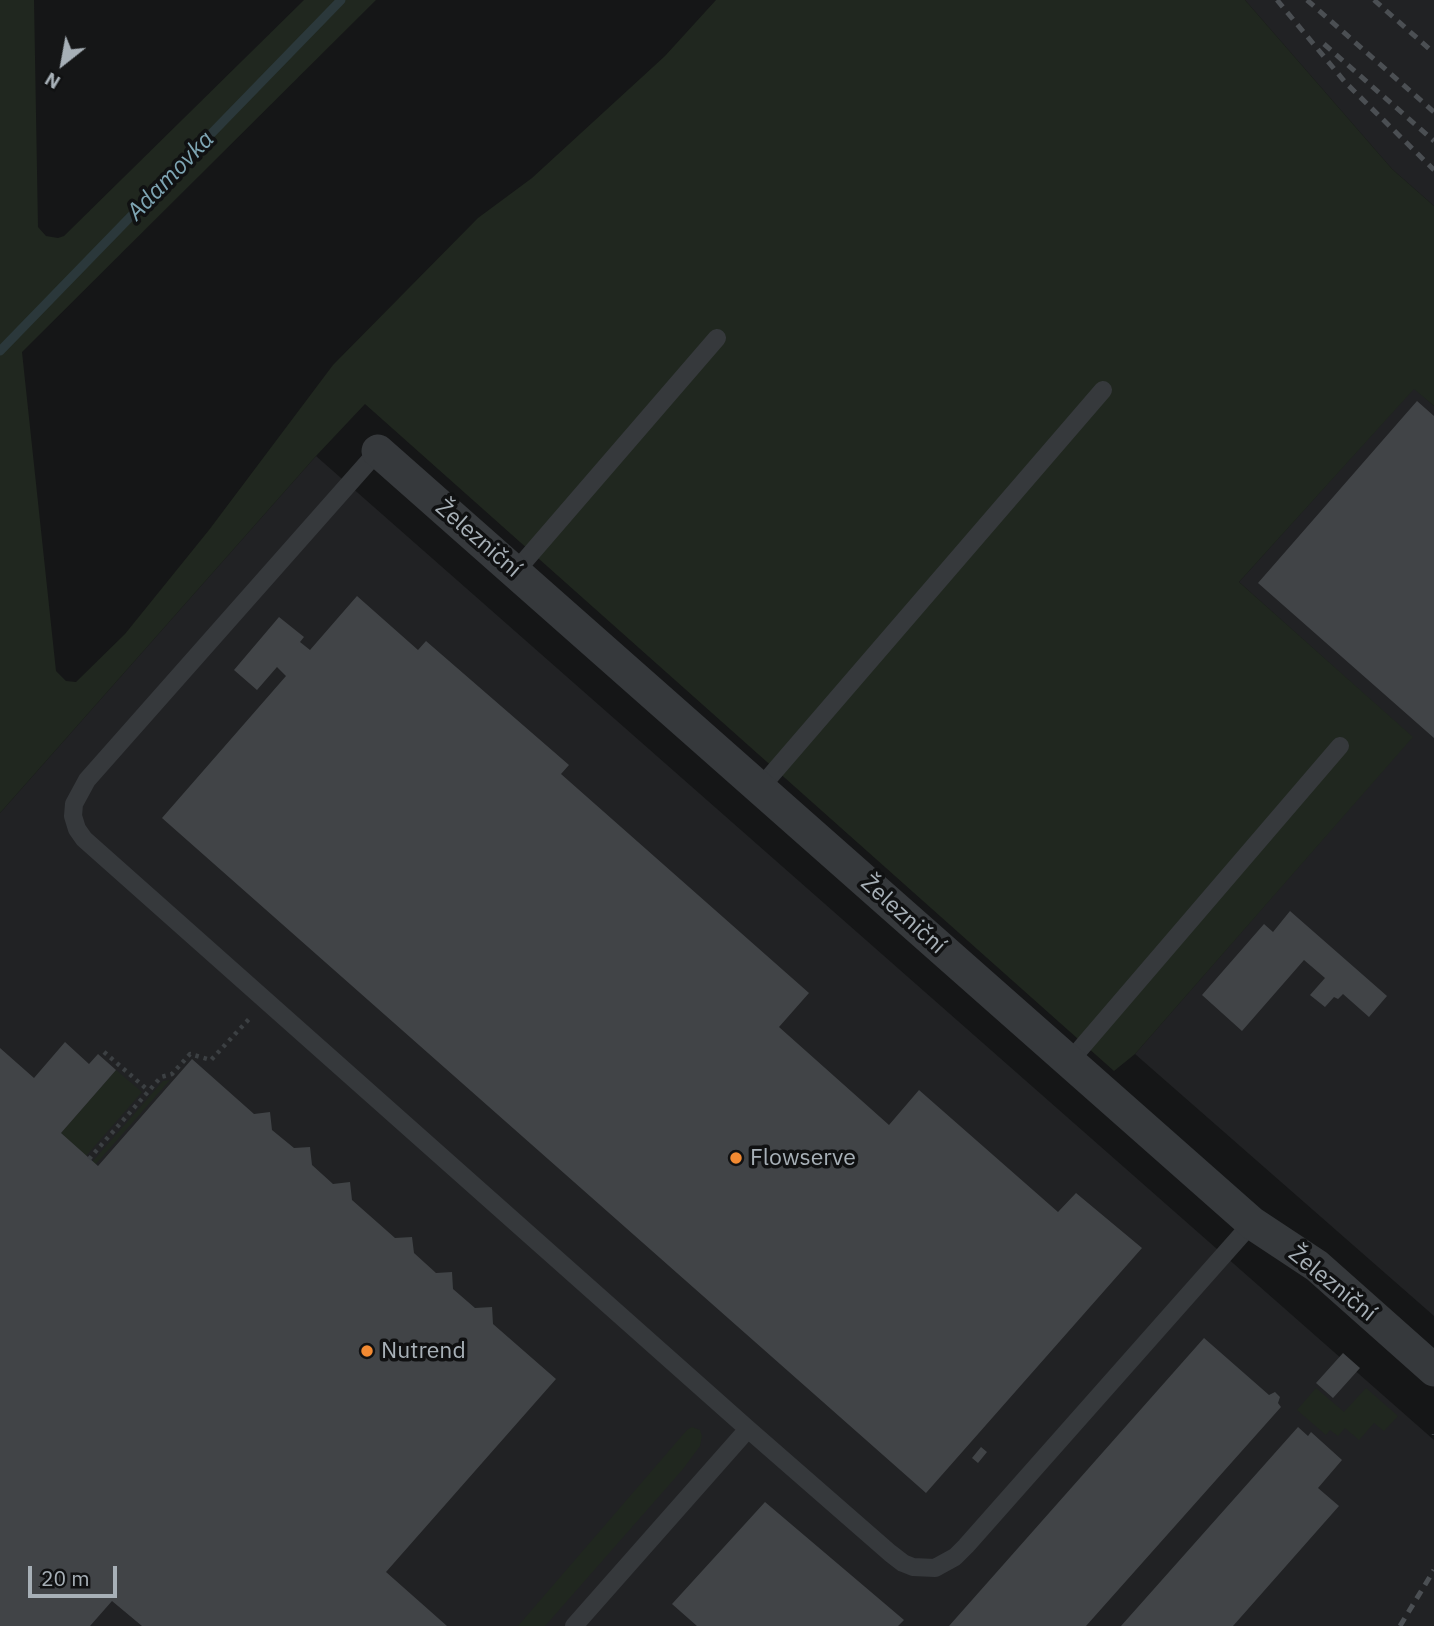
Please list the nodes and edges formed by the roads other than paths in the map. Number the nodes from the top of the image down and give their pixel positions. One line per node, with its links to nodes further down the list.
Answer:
1 (717, 338): 4 (lane)
2 (1103, 390): 6 (lane)
3 (378, 451): 4 (street, Železniční); 10 (lane)
4 (515, 572): 6 (street, Železniční)
5 (1340, 746): 7 (lane)
6 (760, 788): 7 (street, Železniční)
7 (1069, 1062): 8 (street, Železniční)
8 (1252, 1223): 9 (street, Železniční); 10 (lane)
9 (1434, 1370)
10 (748, 1429): 11 (lane)
11 (574, 1626)

